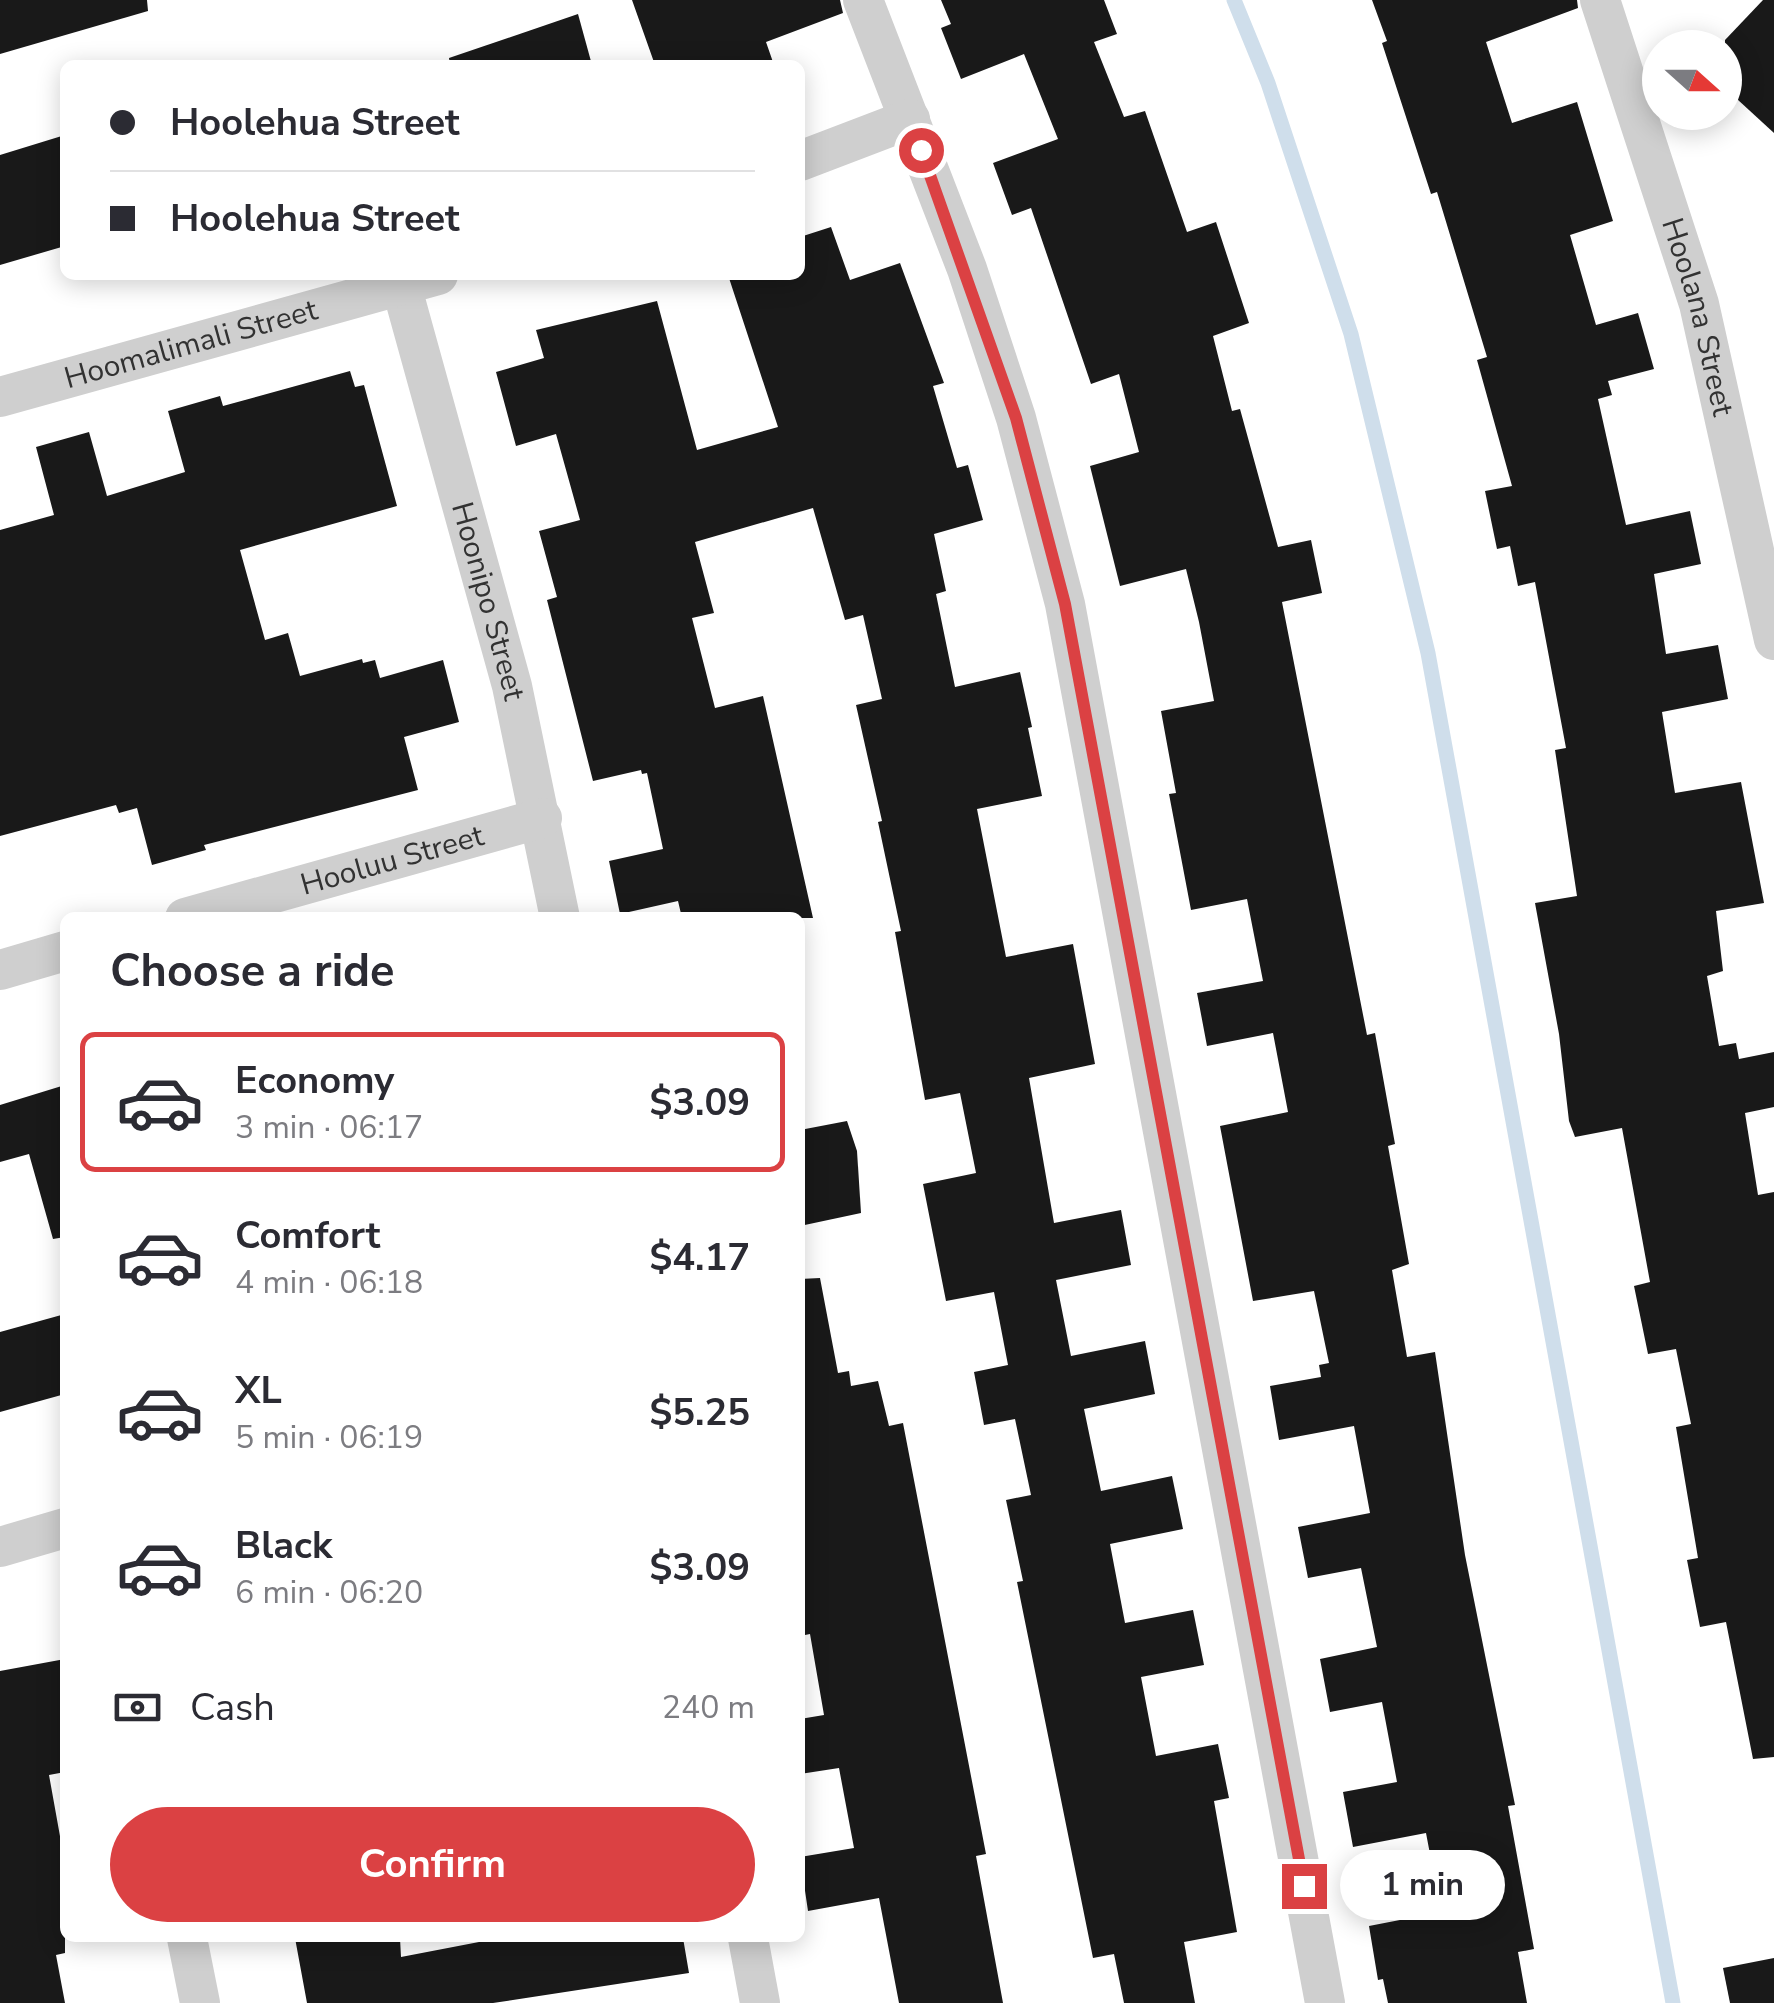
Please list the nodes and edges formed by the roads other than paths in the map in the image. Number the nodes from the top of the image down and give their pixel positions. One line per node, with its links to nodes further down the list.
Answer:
1 (863, 0): 3 (street)
2 (1600, 0): 7 (street, Hoolana Street)
3 (910, 120): 4 (street); 19 (street)
4 (805, 159)
5 (420, 280): 6 (street, Hoomalimali Street); 8 (street, Hoonipo Street)
6 (0, 398)
7 (1774, 640)
8 (542, 818): 9 (street, Hooluu Street); 10 (street, Hoonipo Street)
9 (206, 912)
10 (559, 912)
11 (60, 952): 12 (street)
12 (0, 970)
13 (60, 1529): 14 (street)
14 (0, 1546)
15 (188, 1942): 17 (street)
16 (749, 1942): 18 (street)
17 (200, 2003)
18 (760, 2003)
19 (1325, 2003)

